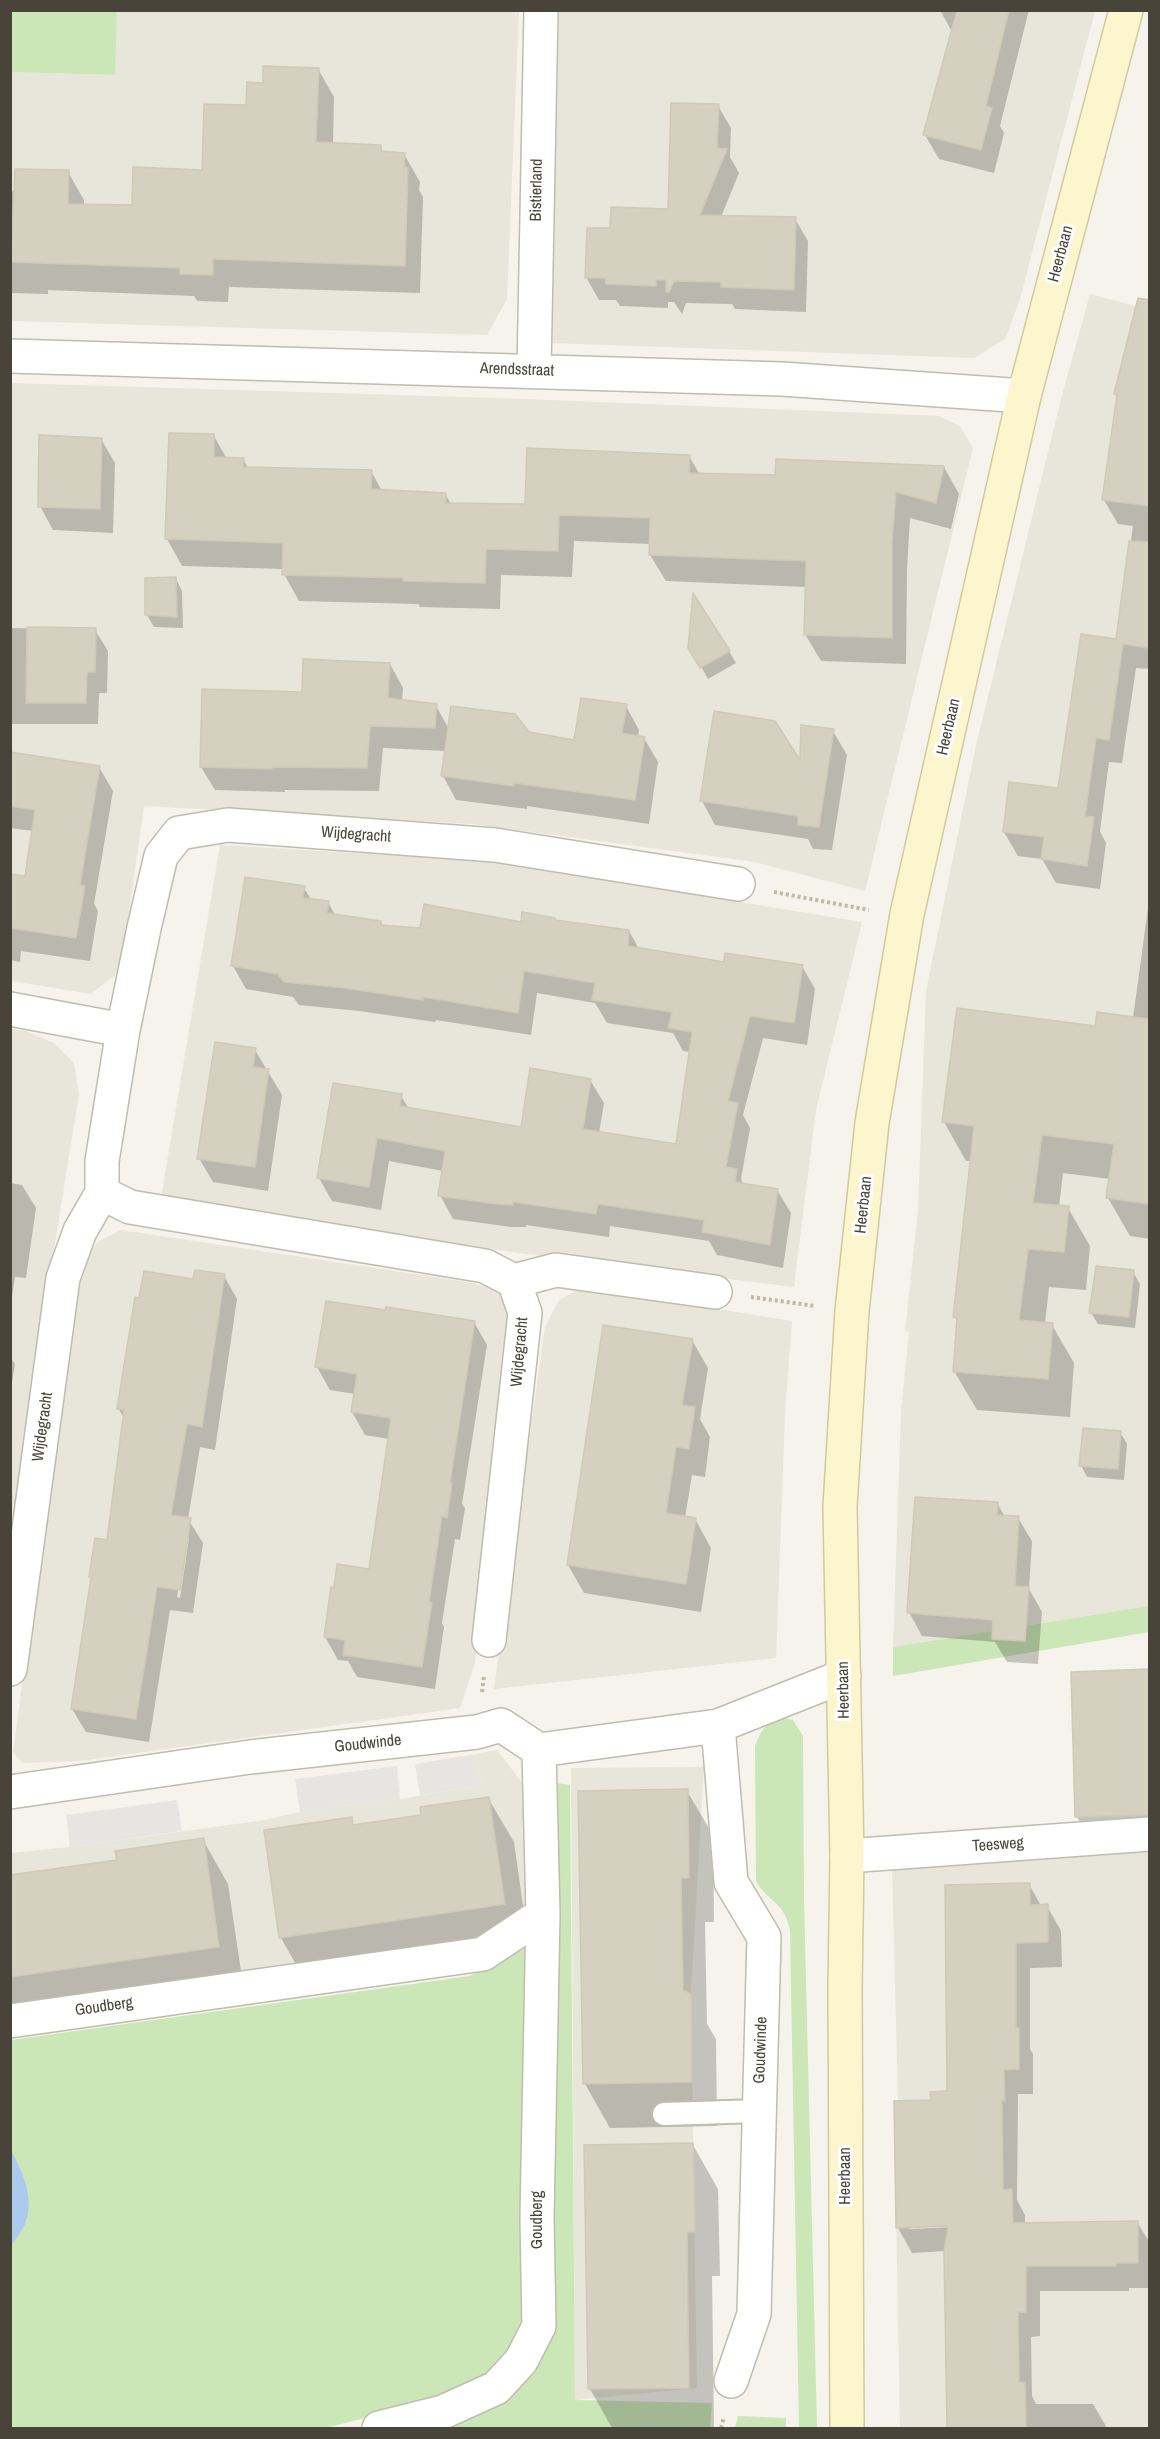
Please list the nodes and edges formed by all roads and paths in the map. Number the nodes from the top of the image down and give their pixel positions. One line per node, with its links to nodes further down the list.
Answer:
1 (541, 10): 4 (street, Bistierland)
2 (1126, 10): 5 (street, Heerbaan)
3 (10, 356): 4 (street, Arendsstraat)
4 (534, 370): 5 (street, Arendsstraat)
5 (1023, 396): 7 (street, Heerbaan)
6 (738, 884): 7 (path); 9 (street, Wijdegracht)
7 (907, 914): 13 (street, Heerbaan)
8 (10, 1009): 9 (street)
9 (123, 1029): 10 (street, Wijdegracht)
10 (102, 1193): 11 (street); 15 (street, Wijdegracht)
11 (514, 1281): 12 (street); 14 (street, Wijdegracht)
12 (715, 1292): 13 (path)
13 (852, 1311): 16 (street, Heerbaan)
14 (489, 1640): 18 (path)
15 (10, 1669)
16 (844, 1676): 17 (street); 22 (street, Heerbaan)
17 (718, 1726): 19 (street); 25 (street, Goudwinde)
18 (477, 1732): 19 (street, Goudwinde); 20 (street, Goudwinde)
19 (538, 1750): 23 (street, Goudberg)
20 (10, 1792)
21 (1149, 1834): 22 (street, Teesweg)
22 (847, 1856): 29 (street, Heerbaan)
23 (543, 1914): 24 (street, Goudberg); 28 (street, Goudberg)
24 (10, 2021)
25 (759, 2111): 26 (lane); 27 (street, Goudwinde)
26 (664, 2114)
27 (731, 2381)
28 (379, 2428)
29 (847, 2428)

